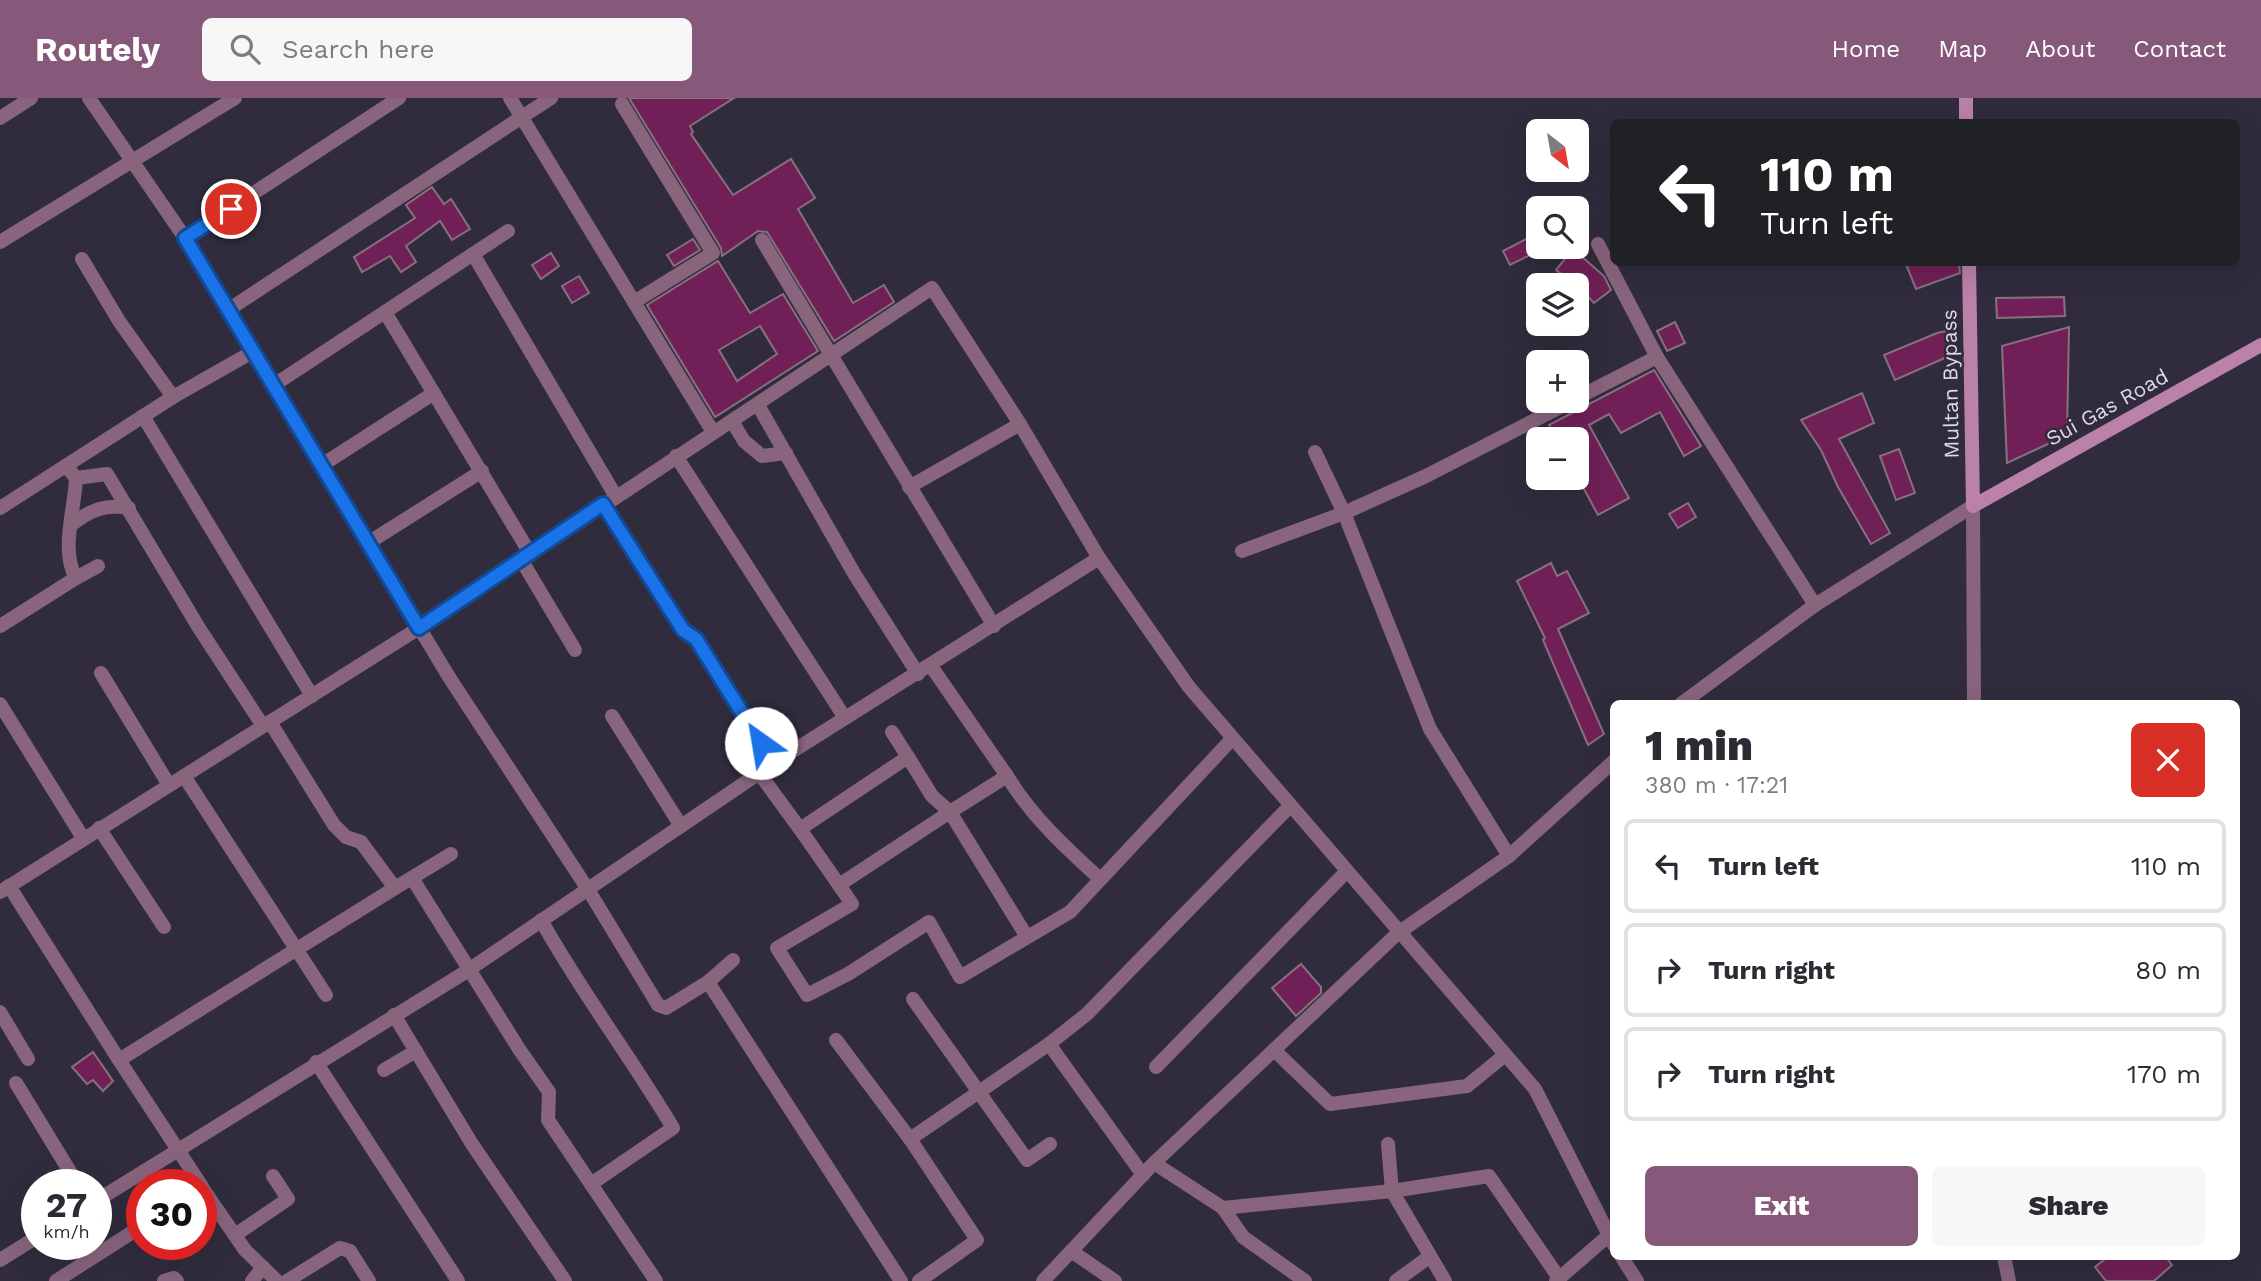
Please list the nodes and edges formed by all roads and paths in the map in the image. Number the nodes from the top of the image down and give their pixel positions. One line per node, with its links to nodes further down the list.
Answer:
1 (31, 98): 10 (street)
2 (89, 98): 12 (street)
3 (235, 98): 12 (street)
4 (399, 98): 14 (street)
5 (510, 98): 9 (street)
6 (551, 98): 9 (street)
7 (1966, 98): 11 (main road)
8 (622, 104): 21 (street)
9 (523, 117): 21 (street); 22 (street)
10 (0, 118)
11 (1966, 119)
12 (133, 159): 14 (street); 16 (street)
13 (508, 231): 18 (street)
14 (185, 238): 22 (street)
15 (762, 240): 26 (street)
16 (0, 242)
17 (1598, 244): 27 (street)
18 (473, 254): 23 (street); 46 (street)
19 (82, 259): 31 (street)
20 (1969, 266): 47 (main road, Multan Bypass)
21 (634, 302): 37 (street)
22 (228, 310): 25 (street)
23 (385, 312): 28 (street); 30 (street)
24 (2261, 345): 47 (main road, Sui Gas Road)
25 (254, 351): 28 (street); 31 (street)
26 (830, 356): 32 (street); 36 (street); 45 (street)
27 (1657, 357): 29 (street); 58 (street)
28 (274, 385): 42 (street)
29 (1589, 392)
30 (434, 393): 42 (street); 43 (street)
31 (173, 397): 34 (street)
32 (758, 405): 35 (street); 39 (street)
33 (1549, 413): 50 (street)
34 (143, 416): 41 (street); 65 (street)
35 (732, 421): 37 (street); 39 (street)
36 (1020, 424): 45 (street); 55 (street)
37 (713, 432): 40 (street)
38 (1315, 452): 50 (street)
39 (786, 453): 63 (street)
40 (676, 456): 46 (street); 70 (street)
41 (66, 466): 44 (street); 48 (street)
42 (322, 466): 52 (street)
43 (482, 471): 52 (street); 54 (street)
44 (76, 478): 49 (street); 51 (street)
45 (909, 487): 60 (street)
46 (609, 499): 54 (street); 75 (street)
47 (1973, 506): 58 (street); 67 (street)
48 (0, 508)
49 (129, 508): 51 (street); 71 (street)
50 (1344, 513): 53 (street); 88 (street)
51 (71, 525): 57 (street)
52 (368, 543): 61 (street)
53 (1242, 551)
54 (526, 558): 61 (street); 62 (street)
55 (1099, 558): 60 (street); 73 (street)
56 (99, 566): 57 (street)
57 (76, 578): 59 (street)
58 (1815, 605): 66 (street)
59 (0, 626)
60 (994, 626): 63 (street)
61 (419, 628): 65 (street); 95 (street)
62 (575, 650)
63 (925, 670): 70 (street); 79 (street)
64 (101, 673): 80 (street)
65 (312, 696): 71 (street)
66 (1686, 700)
67 (1974, 700)
68 (0, 704): 86 (street)
69 (612, 716): 83 (street)
70 (845, 718): 75 (street)
71 (267, 724): 78 (street); 93 (street)
72 (892, 732): 74 (street)
73 (1232, 739): 81 (street); 91 (street)
74 (908, 757): 82 (street); 85 (street)
75 (774, 763): 77 (street)
76 (1610, 765): 88 (street)
77 (760, 774): 83 (street); 85 (street)
78 (184, 776): 80 (street); 100 (street)
79 (1007, 776): 82 (street); 91 (street)
80 (169, 785): 84 (street)
81 (1289, 807): 89 (street); 109 (street)
82 (950, 812): 92 (street); 99 (street)
83 (681, 826): 95 (street)
84 (99, 828): 86 (street); 97 (street)
85 (800, 829): 92 (street)
86 (83, 838): 94 (street)
87 (451, 854): 90 (street)
88 (1509, 856): 98 (street)
89 (1346, 872): 98 (street); 116 (street)
90 (412, 878): 93 (street); 102 (street)
91 (1100, 879): 99 (street)
92 (839, 885): 99 (street)
93 (395, 888): 100 (street)
94 (5, 889): 114 (street)
95 (589, 891): 96 (street); 103 (street)
96 (541, 920): 102 (street); 129 (street)
97 (164, 927)
98 (1398, 933): 110 (street); 112 (street)
99 (1027, 937)
100 (298, 949): 104 (street); 114 (street)
101 (733, 960): 103 (street)
102 (468, 970): 107 (street); 129 (street)
103 (708, 982): 156 (street)
104 (326, 995)
105 (913, 999): 119 (street)
106 (0, 1012): 113 (street)
107 (394, 1015): 111 (street); 115 (street)
108 (836, 1040): 120 (street)
109 (1049, 1044): 119 (street); 127 (street)
110 (1274, 1050): 112 (street); 124 (street)
111 (416, 1051): 117 (street); 154 (street)
112 (1505, 1055): 136 (street)
113 (27, 1059)
114 (119, 1060): 123 (street)
115 (316, 1062): 123 (street); 153 (street)
116 (1156, 1066)
117 (384, 1070)
118 (16, 1083): 125 (street)
119 (981, 1090): 120 (street); 121 (street)
120 (909, 1139): 157 (street)
121 (1050, 1143)
122 (1388, 1144): 131 (street)
123 (178, 1151): 126 (street); 130 (street)
124 (1154, 1163): 127 (street); 132 (street)
125 (68, 1169)
126 (190, 1169)
127 (1143, 1175): 139 (street)
128 (272, 1176): 134 (street)
129 (591, 1184): 155 (street)
130 (112, 1191)
131 (1392, 1191): 132 (street); 140 (street); 145 (street)
132 (1223, 1208): 160 (street)
133 (217, 1209): 134 (street)
134 (235, 1235): 144 (street)
135 (126, 1236): 146 (street)
136 (1610, 1239)
137 (1610, 1242): 145 (street)
138 (21, 1247): 141 (street)
139 (1071, 1251): 158 (street); 159 (street)
140 (1429, 1257): 161 (street); 162 (street)
141 (0, 1260)
142 (1624, 1260): 163 (street)
143 (2005, 1260): 164 (street)
144 (263, 1267): 149 (street); 150 (street)
145 (1558, 1280)
146 (56, 1281)
147 (164, 1281): 148 (street)
148 (177, 1281)
149 (252, 1281)
150 (277, 1281)
151 (287, 1281): 152 (street)
152 (369, 1281)
153 (458, 1281)
154 (565, 1281)
155 (656, 1281)
156 (901, 1281)
157 (919, 1281)
158 (1043, 1281)
159 (1115, 1281)
160 (1305, 1281)
161 (1395, 1281)
162 (1446, 1281)
163 (1637, 1281)
164 (2009, 1281)

